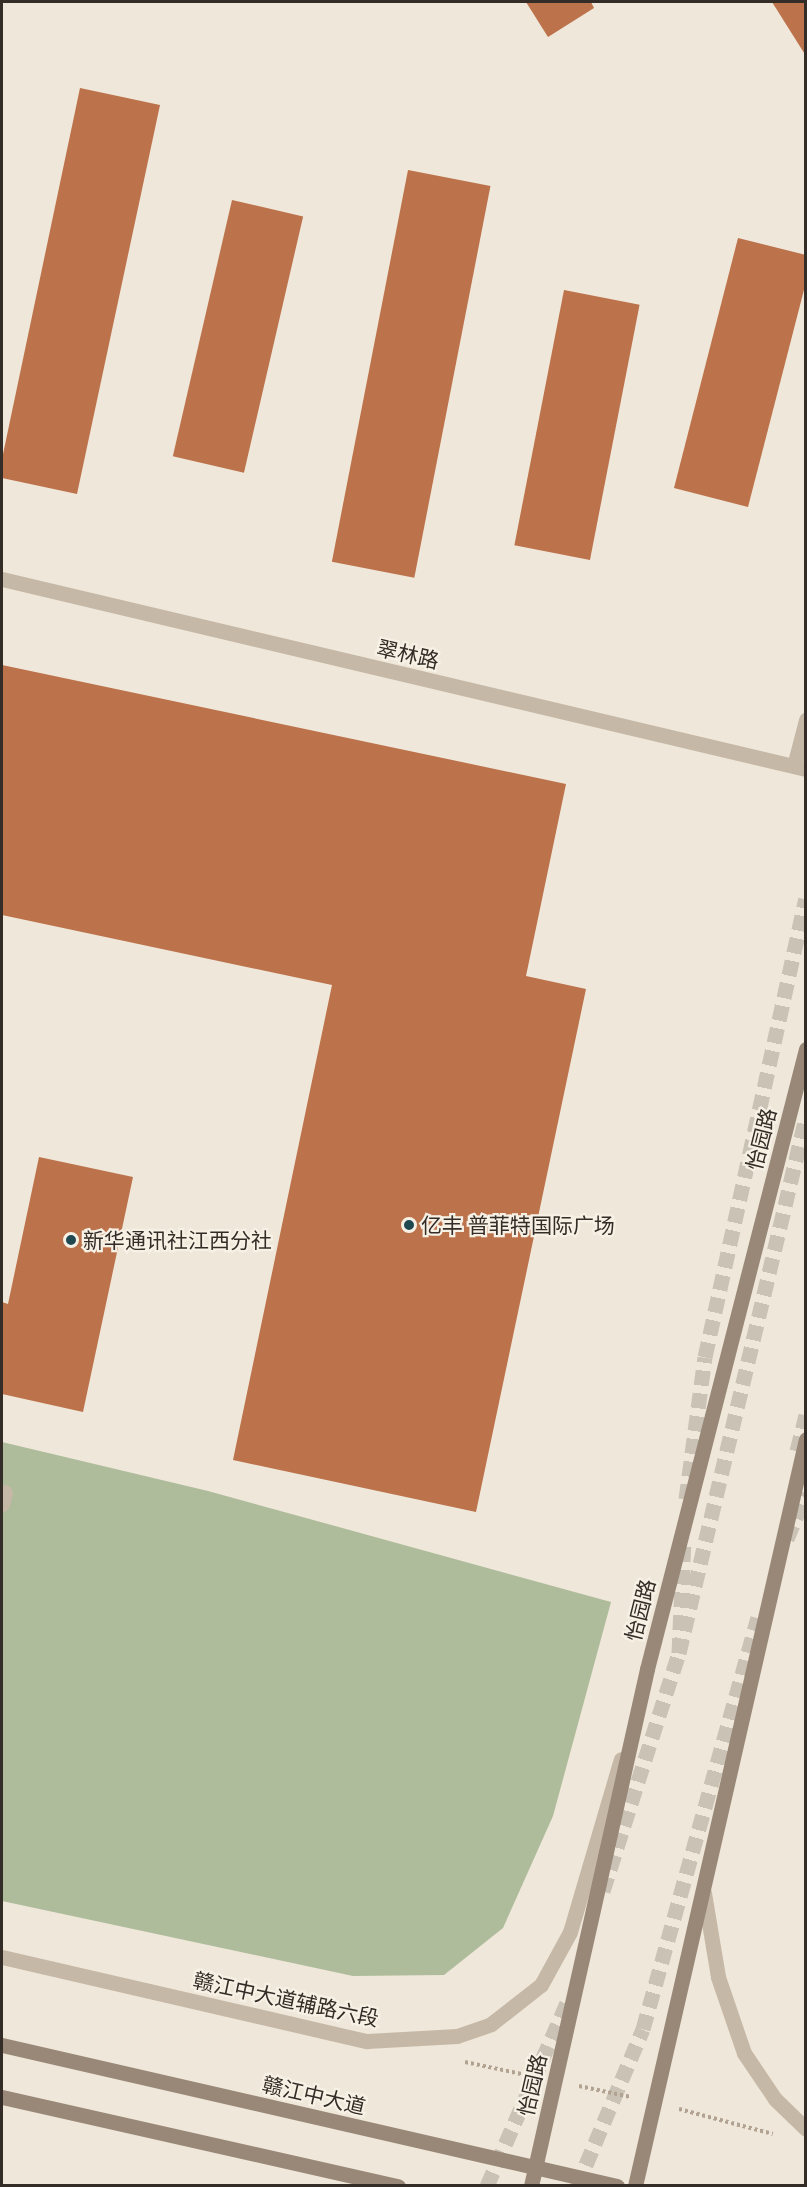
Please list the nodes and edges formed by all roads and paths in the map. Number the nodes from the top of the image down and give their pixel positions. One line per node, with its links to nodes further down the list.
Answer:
1 (2, 579): 3 (street, 翠林路)
2 (806, 720): 3 (street)
3 (800, 768)
4 (806, 1049): 6 (main road, 怡园路)
5 (806, 1439): 7 (main road)
6 (647, 1669): 8 (street, 赣江中大道辅路六段); 11 (main road, 怡园路)
7 (704, 1893): 13 (main road); 14 (street)
8 (2, 1957)
9 (2, 2045): 16 (main road, 赣江中大道)
10 (458, 2060): 11 (path)
11 (555, 2080): 13 (path); 16 (main road, 怡园路)
12 (2, 2097): 17 (main road)
13 (654, 2103): 15 (path); 20 (main road)
14 (806, 2129)
15 (776, 2135)
16 (536, 2166): 18 (main road, 怡园路); 19 (main road, 赣江中大道)
17 (398, 2186)
18 (531, 2186)
19 (618, 2186)
20 (635, 2186)

